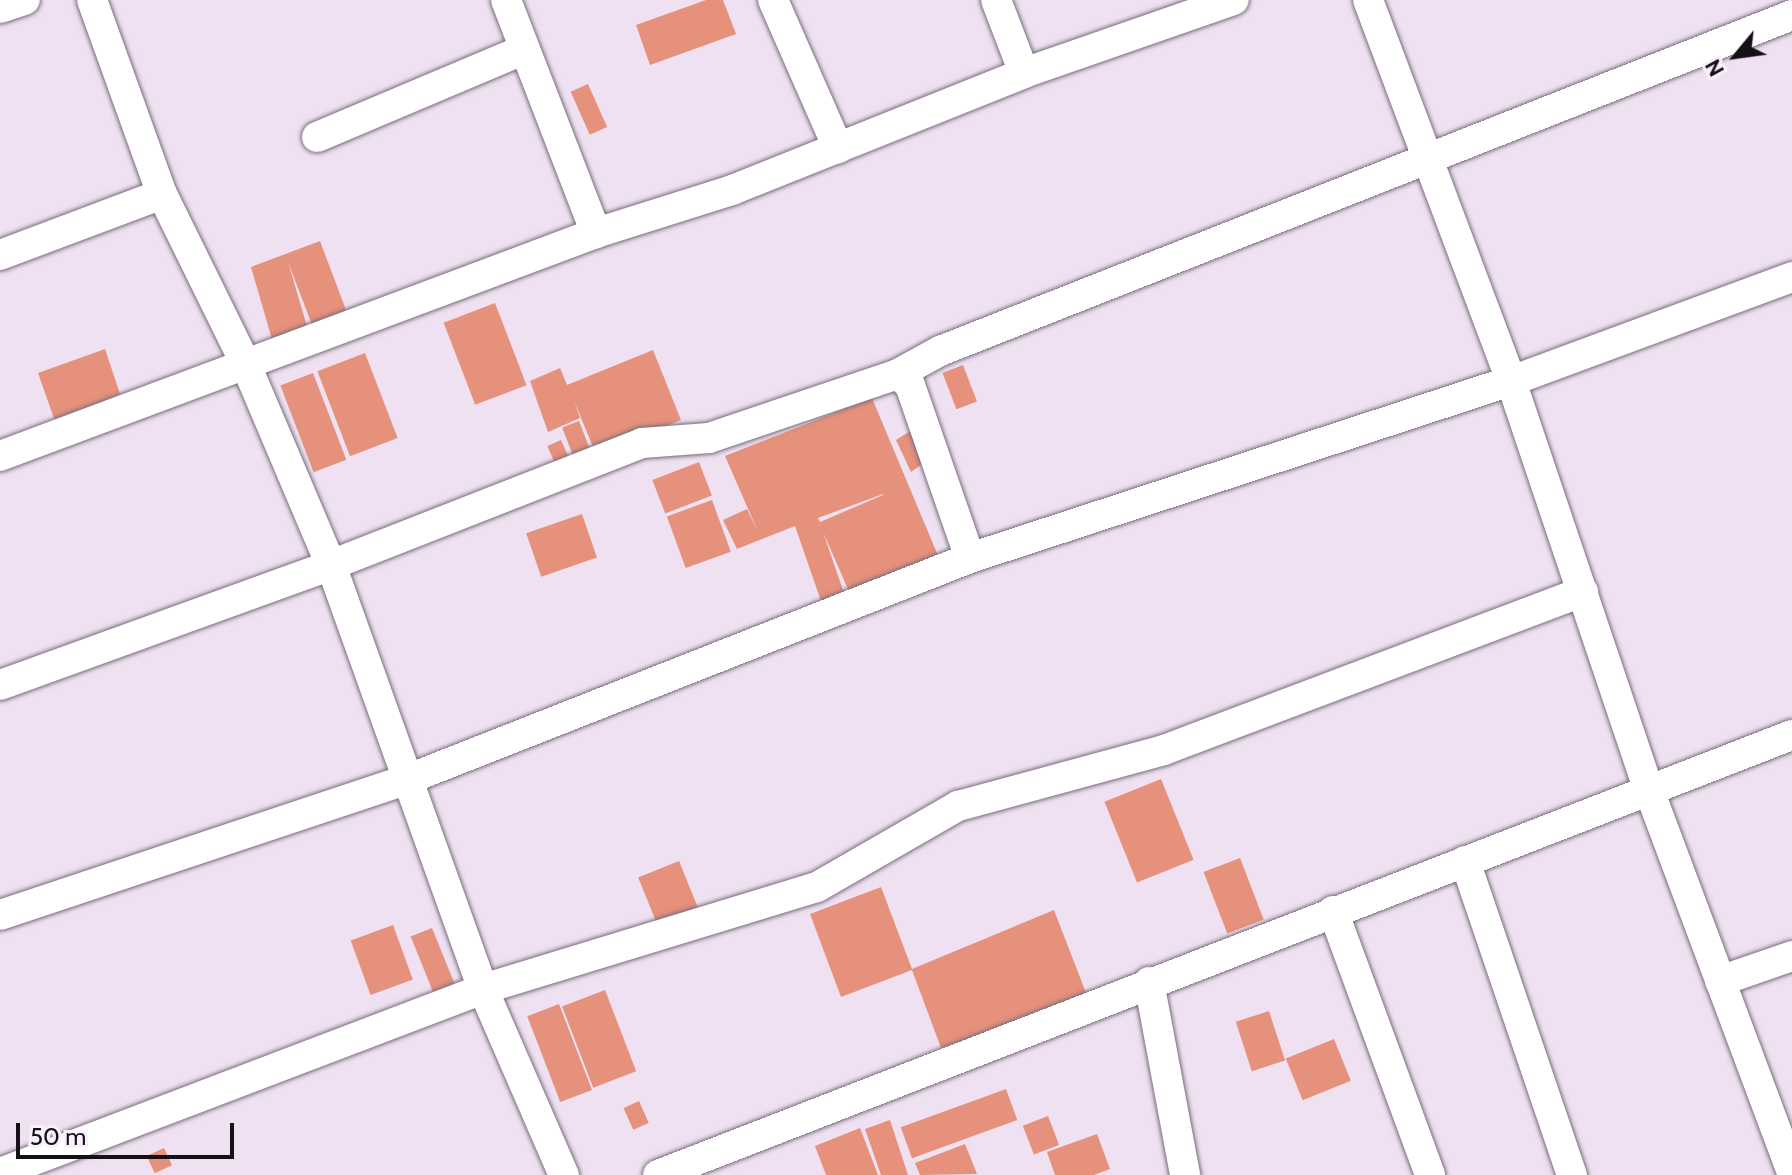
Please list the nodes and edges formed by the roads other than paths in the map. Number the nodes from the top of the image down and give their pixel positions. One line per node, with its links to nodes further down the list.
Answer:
1 (25, 0): 8 (street)
2 (92, 0): 15 (street)
3 (506, 0): 10 (street)
4 (773, 0): 13 (street)
5 (996, 0): 11 (street)
6 (1234, 0): 11 (street)
7 (1368, 0): 14 (street)
8 (0, 8)
9 (1792, 15): 14 (street)
10 (523, 50): 12 (street); 16 (street)
11 (1024, 73): 13 (street)
12 (317, 137)
13 (838, 148): 16 (street)
14 (1427, 157): 20 (street); 21 (street)
15 (162, 194): 17 (street); 19 (street)
16 (596, 233): 19 (street)
17 (0, 255)
18 (1792, 277): 21 (street)
19 (246, 365): 22 (street); 24 (street)
20 (898, 374): 23 (street); 24 (street)
21 (1511, 381): 23 (street); 25 (street)
22 (0, 456)
23 (970, 558): 28 (street)
24 (331, 565): 26 (street); 28 (street)
25 (1583, 592): 29 (street); 36 (street)
26 (0, 685)
27 (1792, 735): 29 (street)
28 (411, 778): 32 (street); 36 (street)
29 (1649, 790): 30 (street); 34 (street)
30 (1465, 861): 31 (street); 43 (street)
31 (1333, 911): 35 (street); 42 (street)
32 (0, 915)
33 (1792, 956): 34 (street)
34 (1720, 981): 37 (street)
35 (1149, 982): 40 (street); 41 (street)
36 (483, 989): 38 (street); 39 (street)
37 (1792, 1172)
38 (0, 1173)
39 (564, 1175)
40 (658, 1175)
41 (1185, 1175)
42 (1430, 1175)
43 (1572, 1175)

